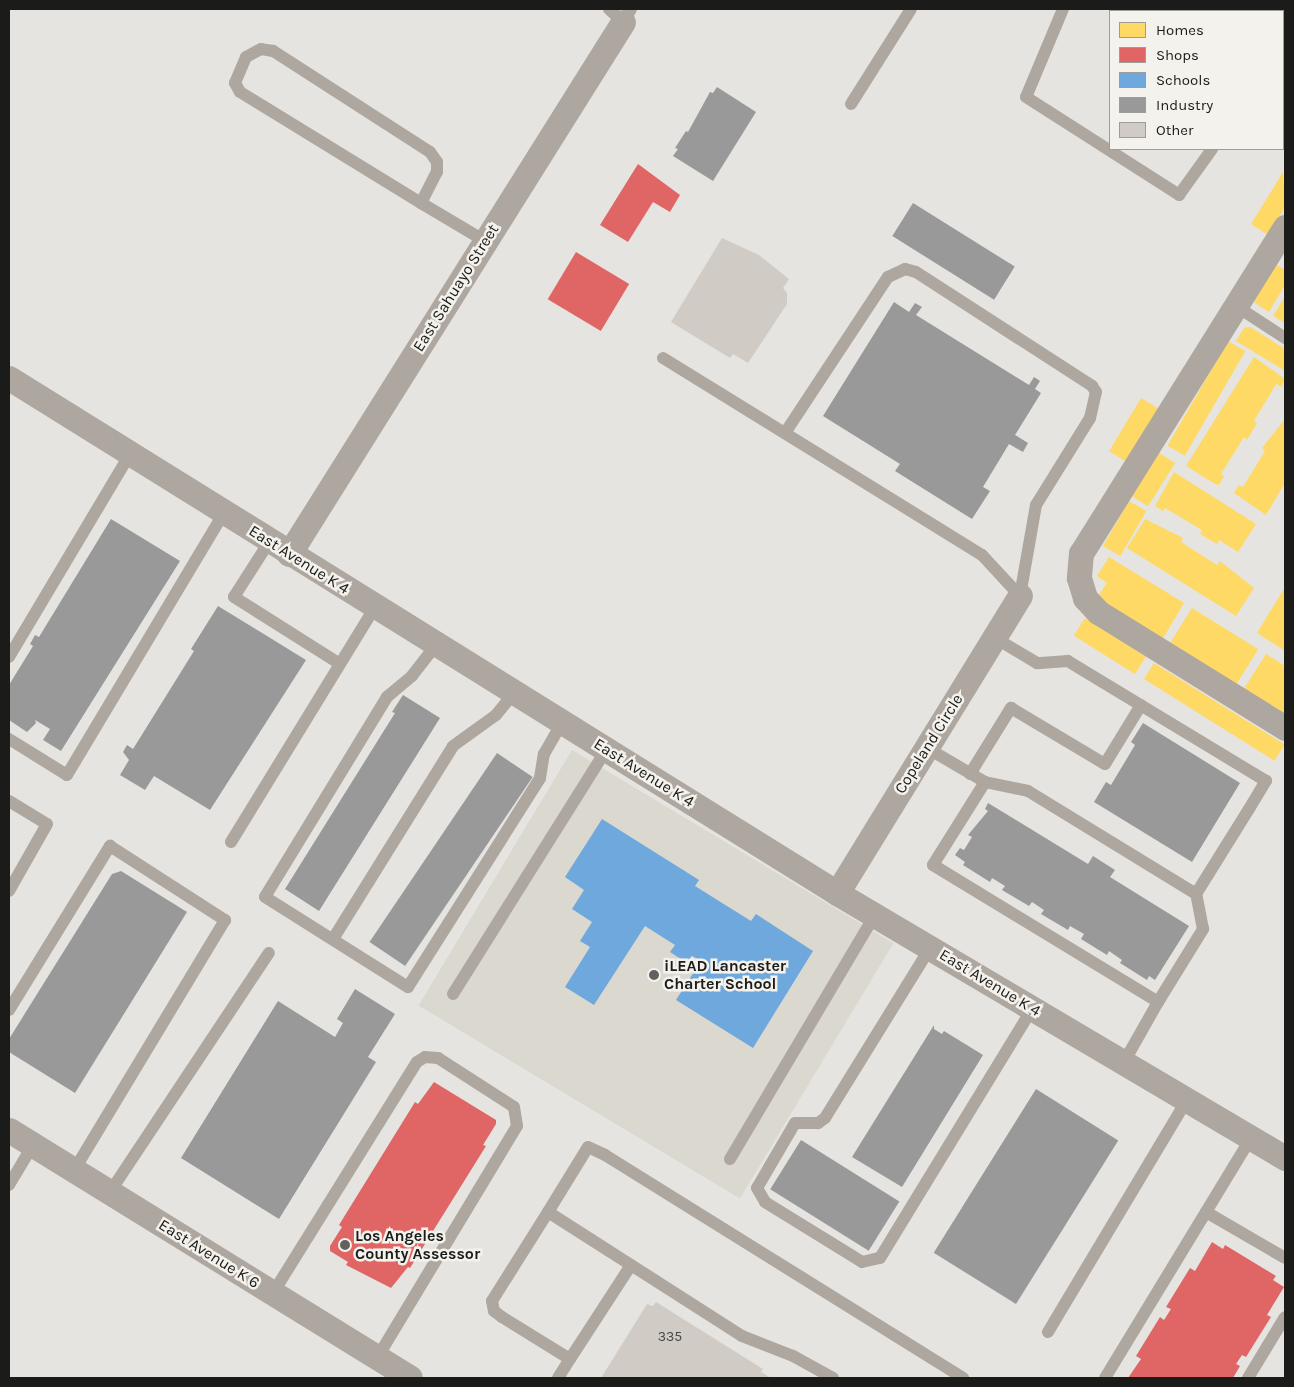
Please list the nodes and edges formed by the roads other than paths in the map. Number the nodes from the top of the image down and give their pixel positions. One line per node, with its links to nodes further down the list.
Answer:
1 (911, 9): 4 (lane)
2 (1062, 9): 6 (lane)
3 (621, 13): 10 (street, East Sahuayo Street)
4 (851, 104)
5 (1109, 150): 7 (lane)
6 (1109, 150)
7 (1211, 150)
8 (421, 203): 8 (lane); 10 (lane)
9 (1285, 227): 11 (street)
10 (485, 241): 18 (street, East Sahuayo Street)
11 (1236, 306): 12 (lane); 28 (street)
12 (1285, 338)
13 (662, 358): 15 (lane)
14 (9, 378): 16 (street, East Avenue K 4)
15 (785, 432): 19 (lane); 19 (lane)
16 (130, 454): 17 (street, East Avenue K 4); 23 (lane)
17 (224, 513): 18 (street, East Avenue K 4); 29 (lane)
18 (279, 548): 20 (street, East Avenue K 4); 24 (lane)
19 (1020, 596): 21 (street, Copeland Circle)
20 (375, 607): 22 (street, East Avenue K 4); 24 (lane)
21 (995, 638): 26 (lane); 30 (street, Copeland Circle)
22 (436, 645): 25 (street, East Avenue K 4); 40 (lane)
23 (9, 657)
24 (340, 664): 35 (lane)
25 (514, 694): 27 (street, East Avenue K 4); 40 (lane)
26 (1141, 705): 32 (lane); 38 (lane)
27 (562, 723): 31 (street, East Avenue K 4); 40 (lane)
28 (1285, 728)
29 (9, 739)
30 (927, 748): 32 (lane); 37 (street, Copeland Circle)
31 (606, 750): 37 (street, East Avenue K 4); 43 (lane)
32 (970, 774): 33 (lane)
33 (985, 782): 38 (lane); 44 (lane)
34 (9, 801): 36 (lane)
35 (231, 842)
36 (9, 891)
37 (837, 893): 39 (street, East Avenue K 4)
38 (1196, 894): 44 (lane)
39 (875, 916): 41 (street, East Avenue K 4); 53 (lane)
40 (333, 940)
41 (930, 948): 45 (street, East Avenue K 4); 45 (lane)
42 (269, 953): 56 (lane)
43 (452, 994)
44 (1158, 1002): 47 (lane)
45 (1032, 1009): 47 (street, East Avenue K 4)
46 (9, 1010): 54 (lane)
47 (1124, 1062): 48 (street, East Avenue K 4)
48 (1187, 1100): 50 (street, East Avenue K 4); 63 (lane)
49 (9, 1130): 51 (street, East Avenue K 6)
50 (1251, 1138): 52 (street, East Avenue K 4); 58 (lane)
51 (34, 1145): 54 (street, East Avenue K 6); 55 (lane)
52 (1285, 1158)
53 (730, 1159)
54 (74, 1170): 56 (street, East Avenue K 6)
55 (9, 1185)
56 (110, 1192): 61 (street, East Avenue K 6)
57 (548, 1212): 60 (lane); 65 (lane); 69 (lane)
58 (1206, 1212): 59 (lane); 70 (lane)
59 (1285, 1258)
60 (631, 1265): 65 (lane); 68 (lane)
61 (273, 1294): 64 (street, East Avenue K 6); 64 (lane)
62 (1285, 1317): 71 (lane)
63 (1048, 1332)
64 (377, 1358): 66 (street, East Avenue K 6)
65 (570, 1359): 67 (lane)
66 (410, 1378)
67 (558, 1378)
68 (832, 1378)
69 (963, 1378)
70 (1106, 1378)
71 (1248, 1378)

